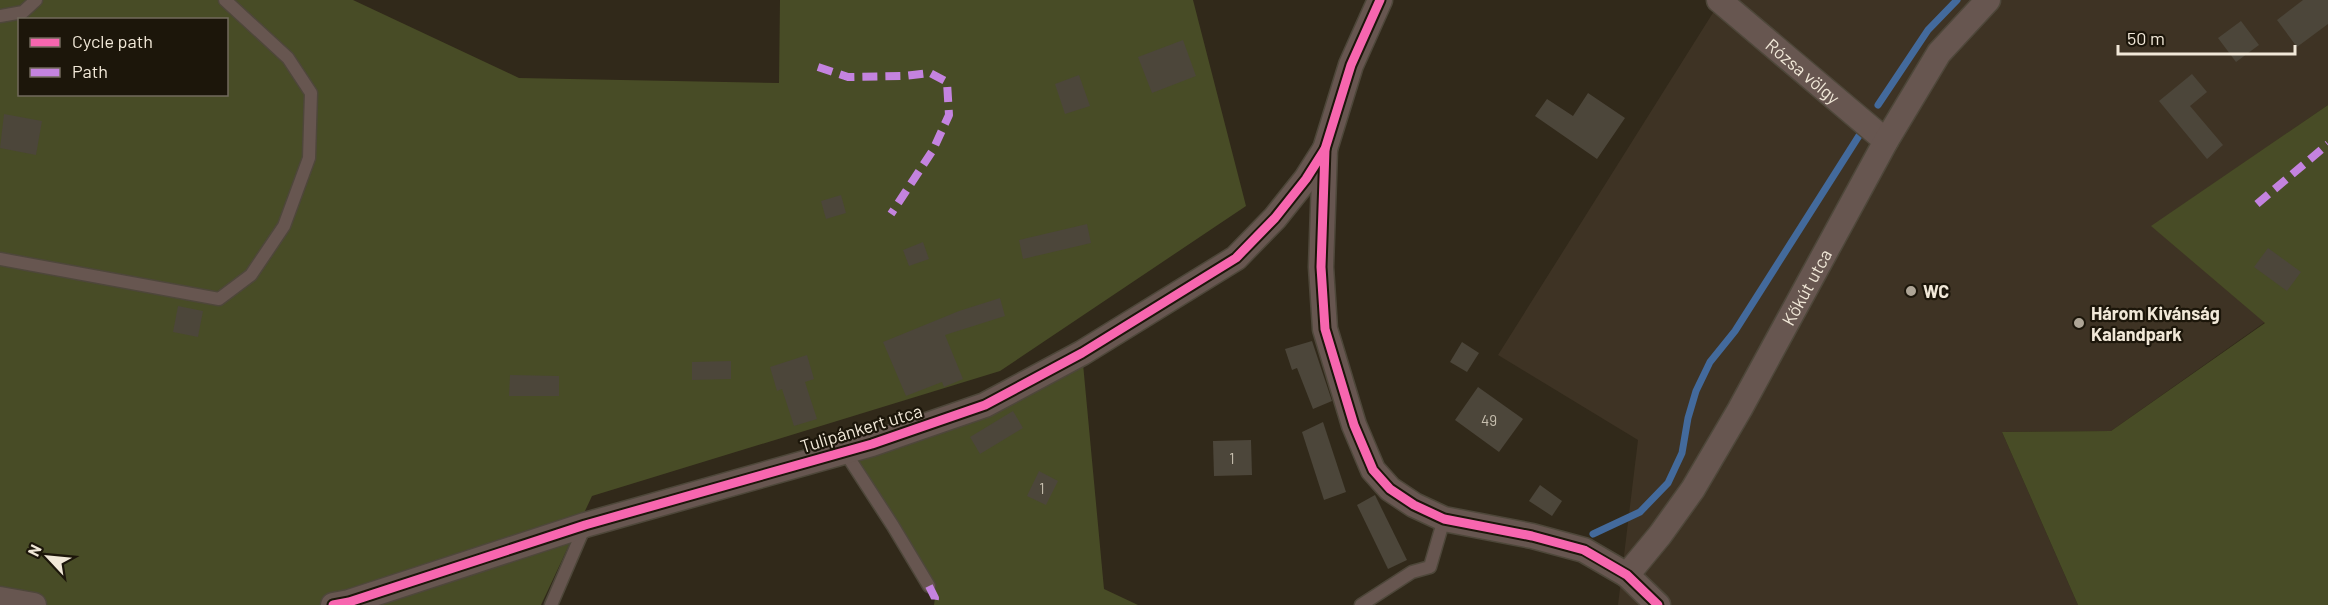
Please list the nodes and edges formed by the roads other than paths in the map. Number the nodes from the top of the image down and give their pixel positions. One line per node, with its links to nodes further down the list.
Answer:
1 (36, 0): 6 (lane)
2 (225, 0): 9 (lane)
3 (1380, 0): 8 (street)
4 (1719, 0): 7 (street, Rózsa völgy)
5 (1988, 0): 7 (street, Kőkút utca)
6 (0, 16)
7 (1886, 141): 13 (street, Kőkút utca)
8 (1325, 149): 10 (street, Tulipánkert utca); 11 (street)
9 (0, 259)
10 (845, 452): 12 (street, Tulipánkert utca); 14 (lane)
11 (1444, 519): 13 (street); 19 (lane)
12 (585, 525): 17 (street, Tulipánkert utca); 18 (lane)
13 (1627, 575): 20 (street)
14 (928, 586)
15 (0, 599): 16 (street)
16 (34, 605)
17 (333, 605)
18 (550, 605)
19 (1361, 605)
20 (1658, 605)

